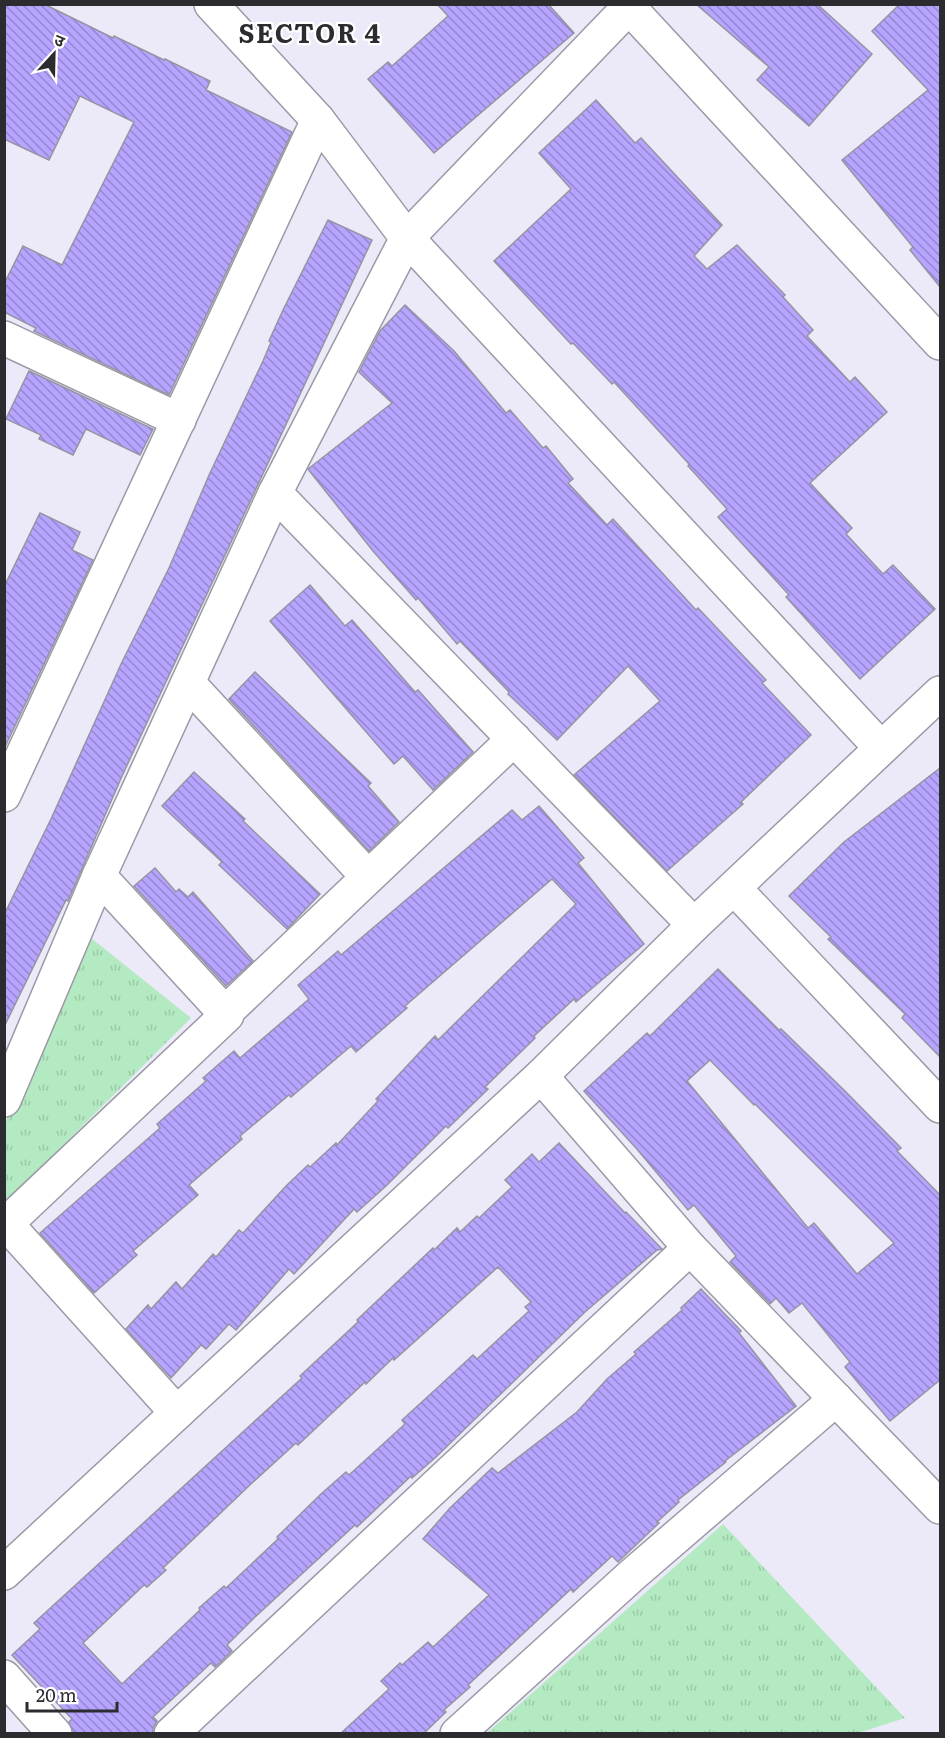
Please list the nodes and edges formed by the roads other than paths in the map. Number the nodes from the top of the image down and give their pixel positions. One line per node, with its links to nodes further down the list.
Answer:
1 (211, 4): 3 (street)
2 (628, 6): 4 (street); 6 (street)
3 (318, 120): 4 (street); 7 (street)
4 (407, 238): 8 (street); 12 (street)
5 (4, 338): 7 (street)
6 (940, 343)
7 (179, 420): 13 (street)
8 (275, 493): 9 (street); 11 (street)
9 (188, 683): 14 (street); 15 (street)
10 (940, 693): 12 (street)
11 (514, 739): 15 (street); 17 (street)
12 (881, 748): 16 (street)
13 (4, 795)
14 (99, 876): 18 (street); 20 (street)
15 (368, 878): 18 (street)
16 (734, 888): 17 (street); 21 (street)
17 (694, 925): 19 (street)
18 (225, 1013): 22 (street)
19 (541, 1076): 23 (street); 25 (street)
20 (4, 1100)
21 (940, 1106)
22 (5, 1221): 25 (street)
23 (690, 1248): 24 (street); 30 (street)
24 (836, 1398): 26 (street); 31 (street)
25 (177, 1413): 27 (street)
26 (940, 1507)
27 (4, 1573)
28 (4, 1677): 29 (street)
29 (55, 1734)
30 (171, 1734)
31 (457, 1734)

